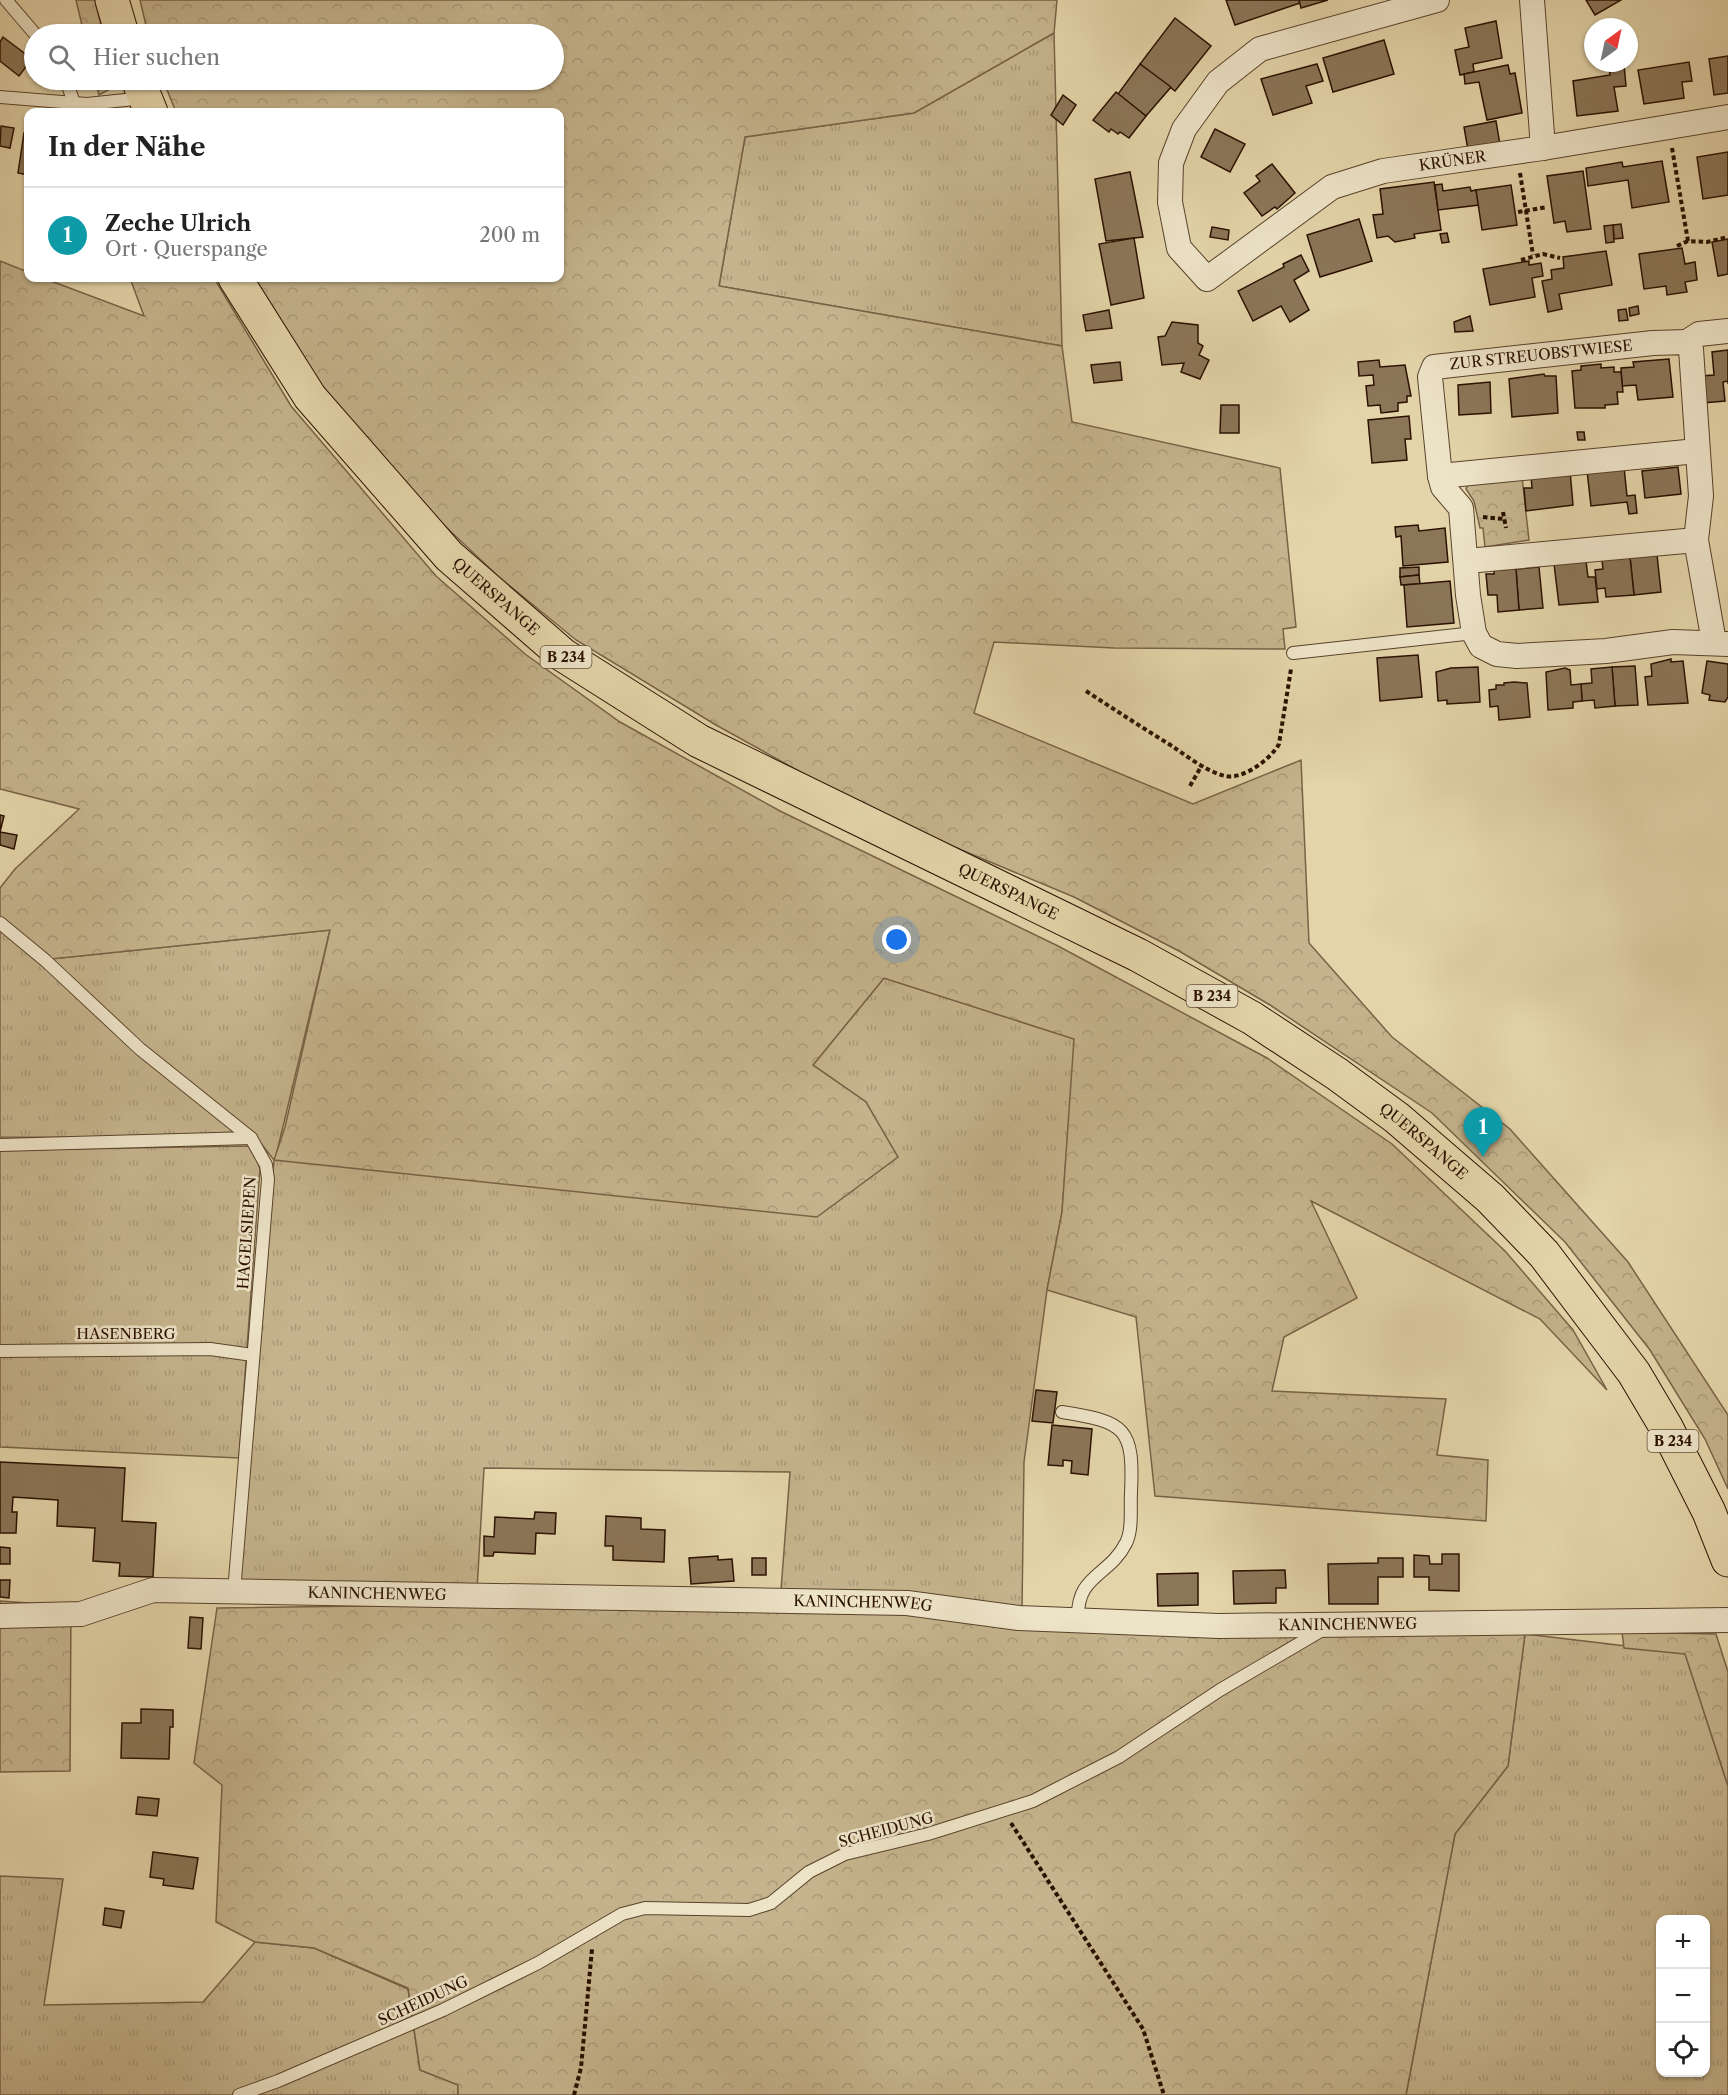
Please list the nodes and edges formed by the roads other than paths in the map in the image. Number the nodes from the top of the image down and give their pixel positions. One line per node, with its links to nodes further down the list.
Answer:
1 (6, 0): 5 (lane)
2 (112, 0): 6 (main road)
3 (1437, 0): 12 (street, KRÜNER)
4 (1533, 0): 12 (street)
5 (26, 24)
6 (119, 24)
7 (69, 90): 10 (lane)
8 (0, 97): 10 (lane)
9 (144, 97): 10 (lane)
10 (74, 103)
11 (1728, 117): 12 (street, KRÜNER)
12 (1544, 148)
13 (238, 282): 29 (main road, QUERSPANGE / B 234)
14 (1728, 331): 15 (street, ZUR STREUOBSTWIESE)
15 (1687, 342): 16 (street); 17 (street, ZUR STREUOBSTWIESE)
16 (1697, 451): 17 (street); 18 (street)
17 (1440, 476): 19 (street, ZUR STREUOBSTWIESE)
18 (1696, 540): 19 (street); 21 (street)
19 (1467, 561): 20 (street, ZUR STREUOBSTWIESE)
20 (1474, 633): 21 (street); 22 (lane)
21 (1721, 643)
22 (1293, 653)
23 (0, 923): 24 (lane, HAGELSIEPEN)
24 (251, 1138): 25 (lane); 27 (lane, HAGELSIEPEN)
25 (0, 1145)
26 (0, 1351): 27 (lane, HASENBERG)
27 (253, 1355): 30 (lane, HAGELSIEPEN)
28 (1062, 1412): 32 (lane)
29 (1726, 1549)
30 (234, 1592): 31 (street, KANINCHENWEG); 32 (street, KANINCHENWEG)
31 (0, 1616)
32 (1078, 1620): 34 (street, KANINCHENWEG)
33 (1728, 1620): 34 (street, KANINCHENWEG)
34 (1329, 1625): 35 (lane, SCHEIDUNG)
35 (238, 2095)

